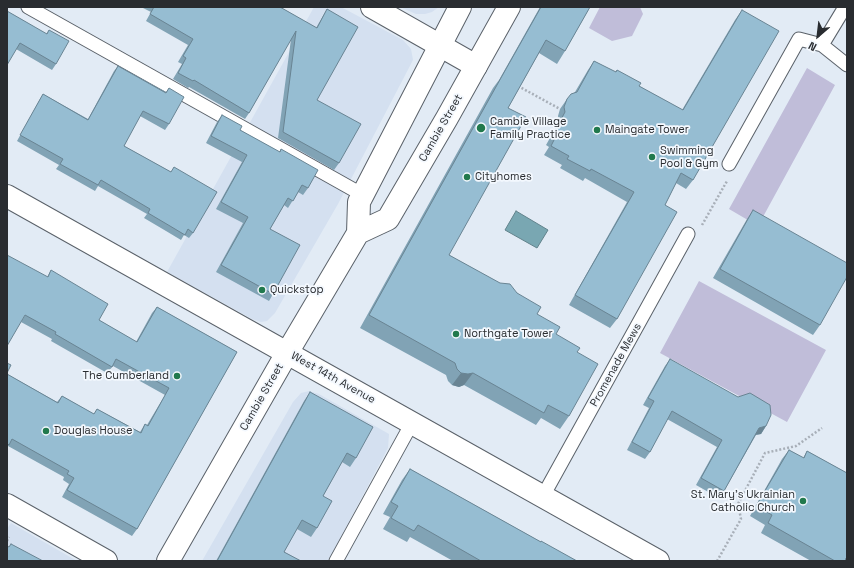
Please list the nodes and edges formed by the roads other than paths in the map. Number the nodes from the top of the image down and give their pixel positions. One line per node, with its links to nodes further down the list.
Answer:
1 (28, 7): 11 (lane)
2 (372, 7): 6 (street)
3 (460, 7): 6 (street, Cambie Street)
4 (509, 7): 9 (street, Cambie Street)
5 (845, 7): 7 (lane)
6 (441, 45): 9 (street); 11 (street, Cambie Street)
7 (822, 45): 8 (lane); 10 (lane)
8 (847, 65)
9 (476, 66): 13 (street, Cambie Street)
10 (729, 164)
11 (363, 195): 13 (street, Cambie Street)
12 (7, 196): 15 (street, West 14th Avenue)
13 (358, 233): 15 (street, Cambie Street)
14 (688, 234): 17 (lane, Promenade Mews)
15 (287, 352): 16 (street, West 14th Avenue); 20 (street, Cambie Street)
16 (412, 423): 17 (street, West 14th Avenue); 21 (lane)
17 (543, 496): 22 (street, West 14th Avenue)
18 (7, 505): 19 (street)
19 (106, 561)
20 (168, 561)
21 (336, 561)
22 (658, 561)

